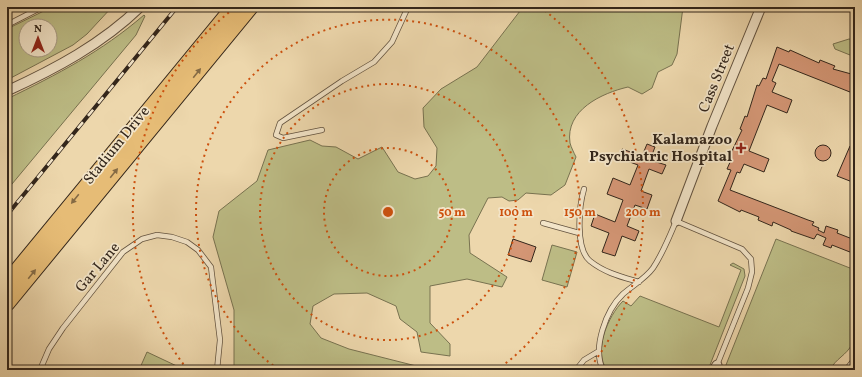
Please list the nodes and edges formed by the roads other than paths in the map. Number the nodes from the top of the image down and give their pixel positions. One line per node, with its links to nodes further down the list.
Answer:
1 (42, 7): 7 (lane)
2 (140, 7): 8 (street)
3 (233, 7): 14 (main road, Stadium Drive, one-way to 14)
4 (252, 7): 16 (main road, Stadium Drive, one-way to 4)
5 (408, 7): 9 (lane)
6 (761, 7): 11 (street, Cass Street)
7 (7, 25)
8 (7, 91)
9 (322, 130)
10 (584, 189): 13 (lane)
11 (676, 221): 15 (lane, Cass Street); 19 (lane)
12 (543, 223): 13 (lane)
13 (579, 233): 15 (lane)
14 (7, 282)
15 (639, 282): 17 (lane, Cass Street)
16 (7, 304)
17 (599, 351): 22 (lane); 23 (lane, Cass Street)
18 (855, 359): 24 (lane)
19 (715, 367)
20 (40, 370): 21 (lane, Gar Lane)
21 (217, 370)
22 (576, 370)
23 (603, 370)
24 (846, 370)

